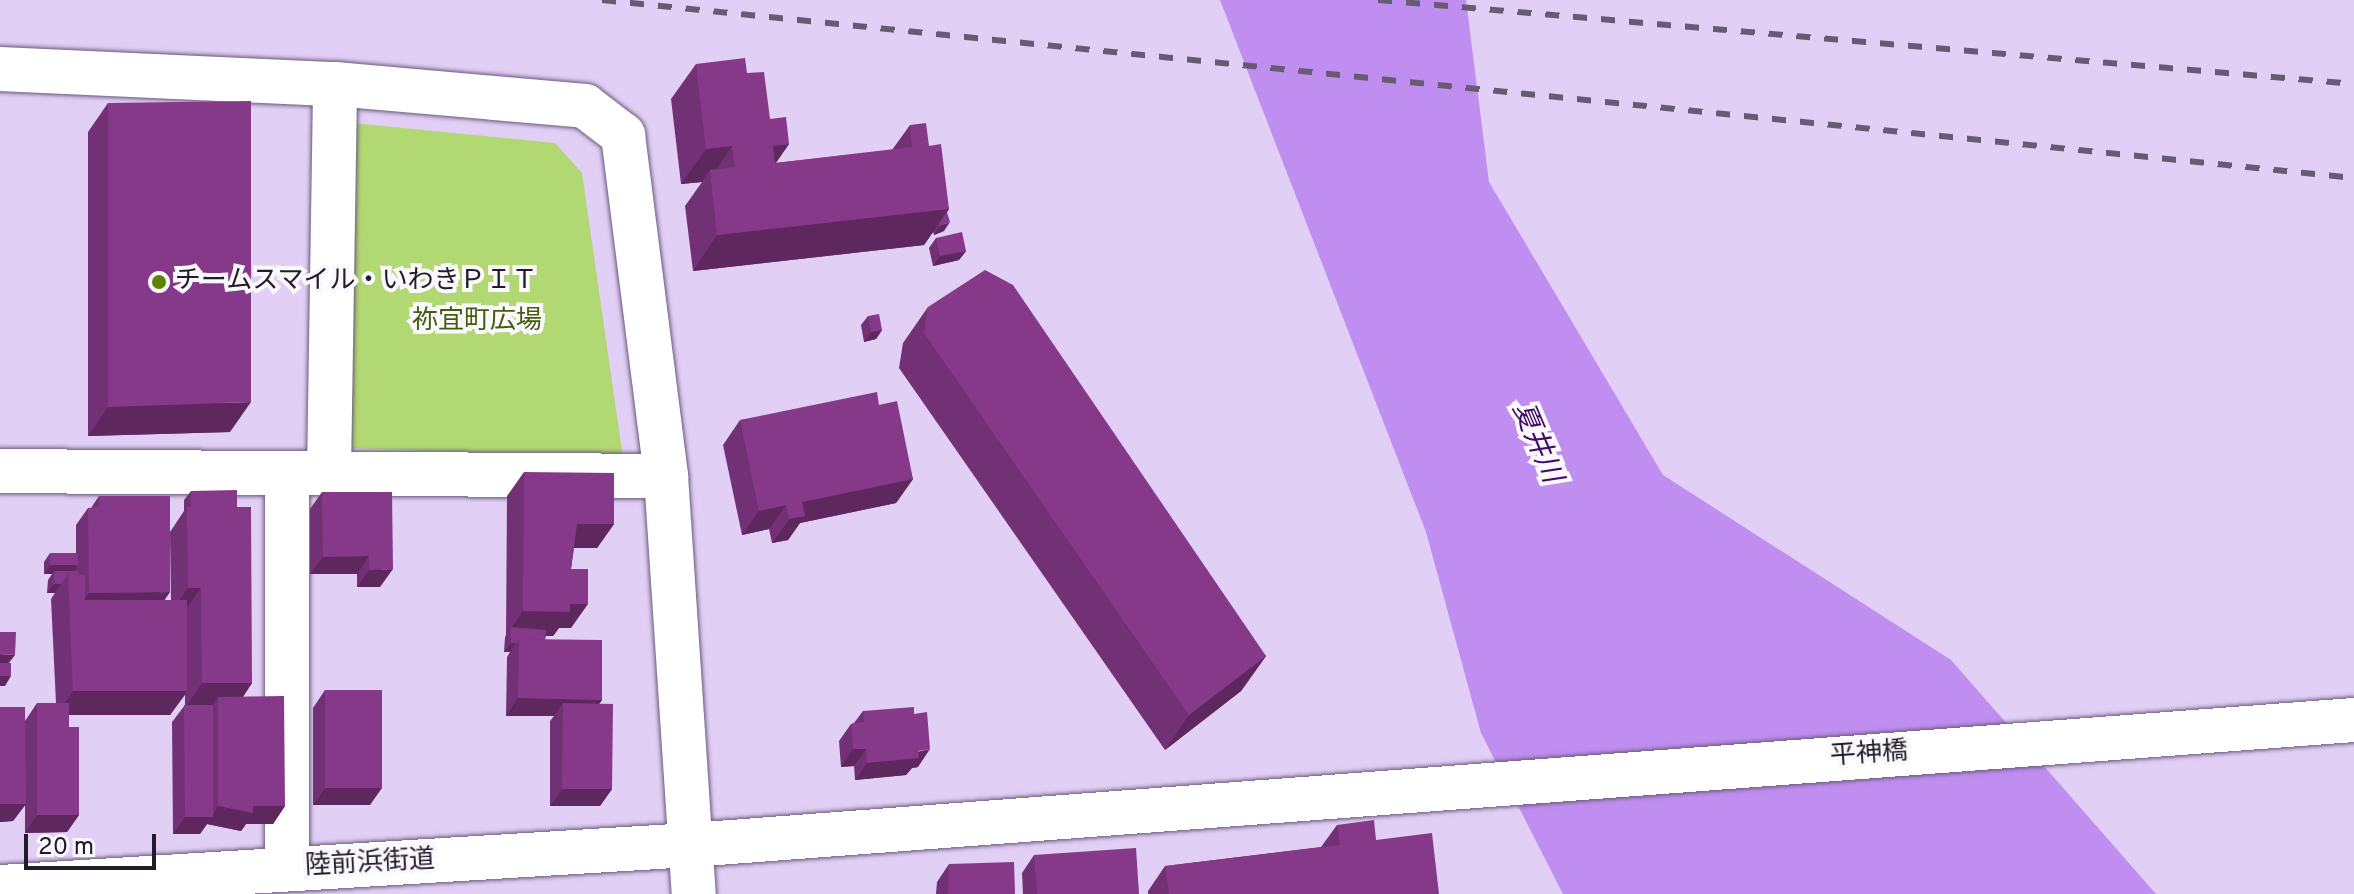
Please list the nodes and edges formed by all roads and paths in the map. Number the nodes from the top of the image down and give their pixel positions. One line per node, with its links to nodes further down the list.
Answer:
1 (0, 69): 2 (street)
2 (335, 84): 5 (street); 6 (street)
3 (0, 471): 4 (street)
4 (287, 473): 5 (street); 9 (street)
5 (329, 473): 6 (street)
6 (666, 476): 8 (street)
7 (2352, 720): 8 (street, 平神橋)
8 (691, 845): 9 (street, 陸前浜街道); 11 (street)
9 (287, 869): 10 (street, 陸前浜街道)
10 (0, 887)
11 (694, 894)

